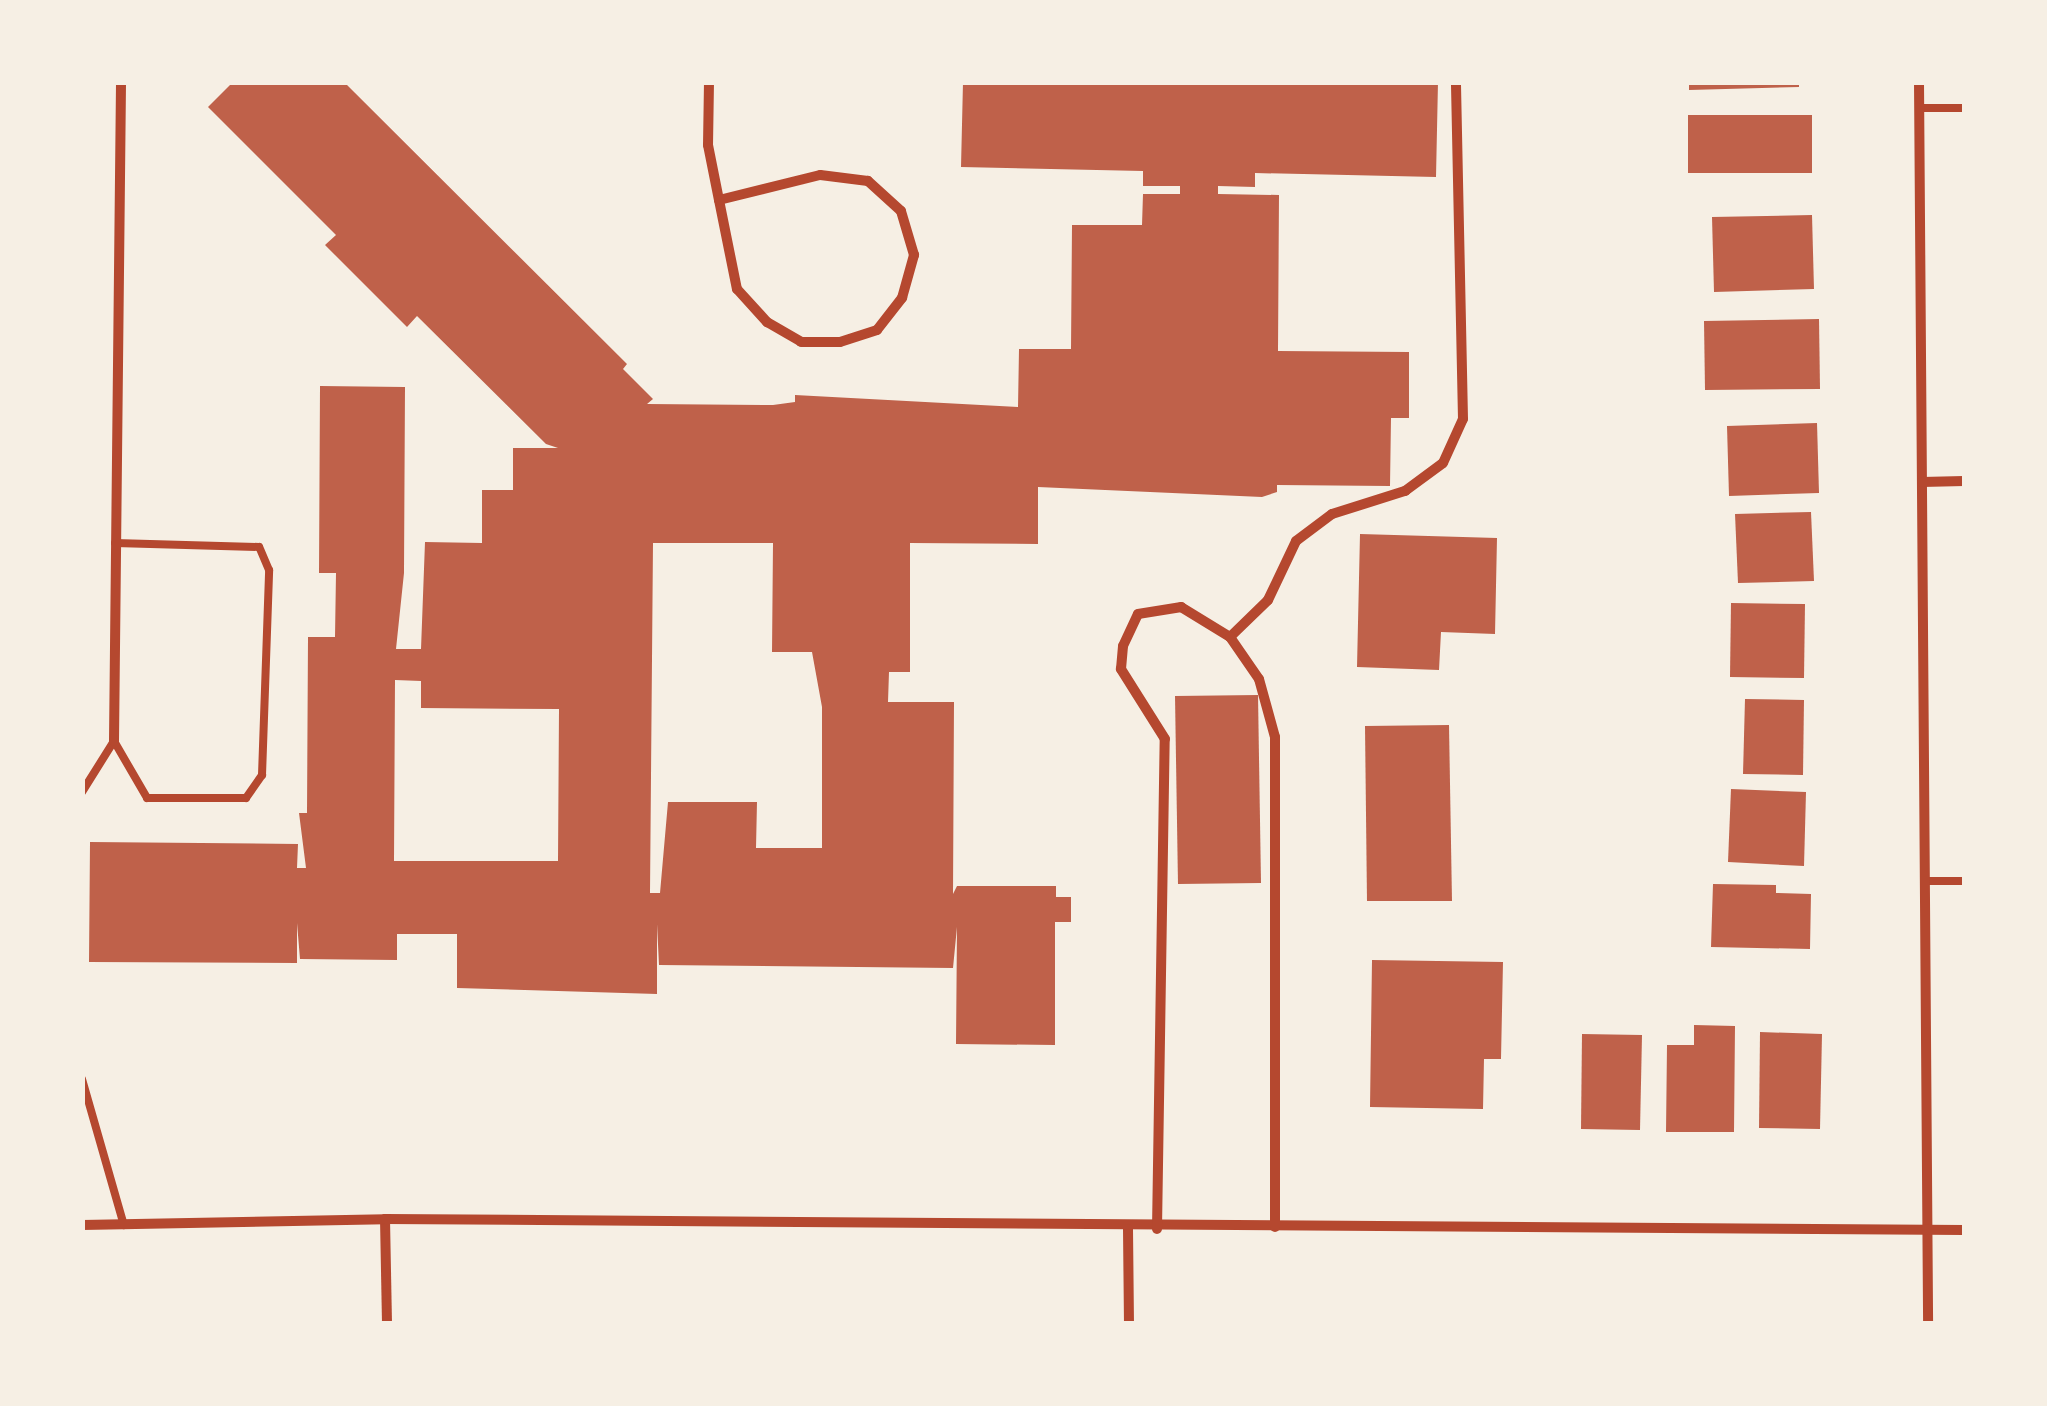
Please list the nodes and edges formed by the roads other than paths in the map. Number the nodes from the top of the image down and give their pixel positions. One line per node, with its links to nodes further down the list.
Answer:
1 (120, 82): 10 (street)
2 (709, 82): 7 (street)
3 (1456, 82): 11 (street)
4 (1918, 82): 5 (street)
5 (1919, 108): 6 (lane); 9 (street)
6 (1964, 108)
7 (719, 200): 7 (street)
8 (1964, 481): 9 (street)
9 (1922, 482): 14 (street)
10 (115, 544): 12 (street); 12 (lane)
11 (1230, 636): 20 (street); 22 (street)
12 (114, 741): 13 (lane)
13 (82, 792)
14 (1925, 880): 15 (lane); 23 (street)
15 (1964, 880)
16 (82, 1078): 19 (lane)
17 (385, 1218): 19 (street); 21 (street); 25 (street)
18 (82, 1225): 19 (street)
19 (124, 1225)
20 (1275, 1227): 22 (street); 23 (street)
21 (1128, 1228): 22 (street); 26 (street)
22 (1158, 1228)
23 (1927, 1230): 24 (street); 27 (street)
24 (1964, 1230)
25 (387, 1324)
26 (1129, 1324)
27 (1928, 1324)

